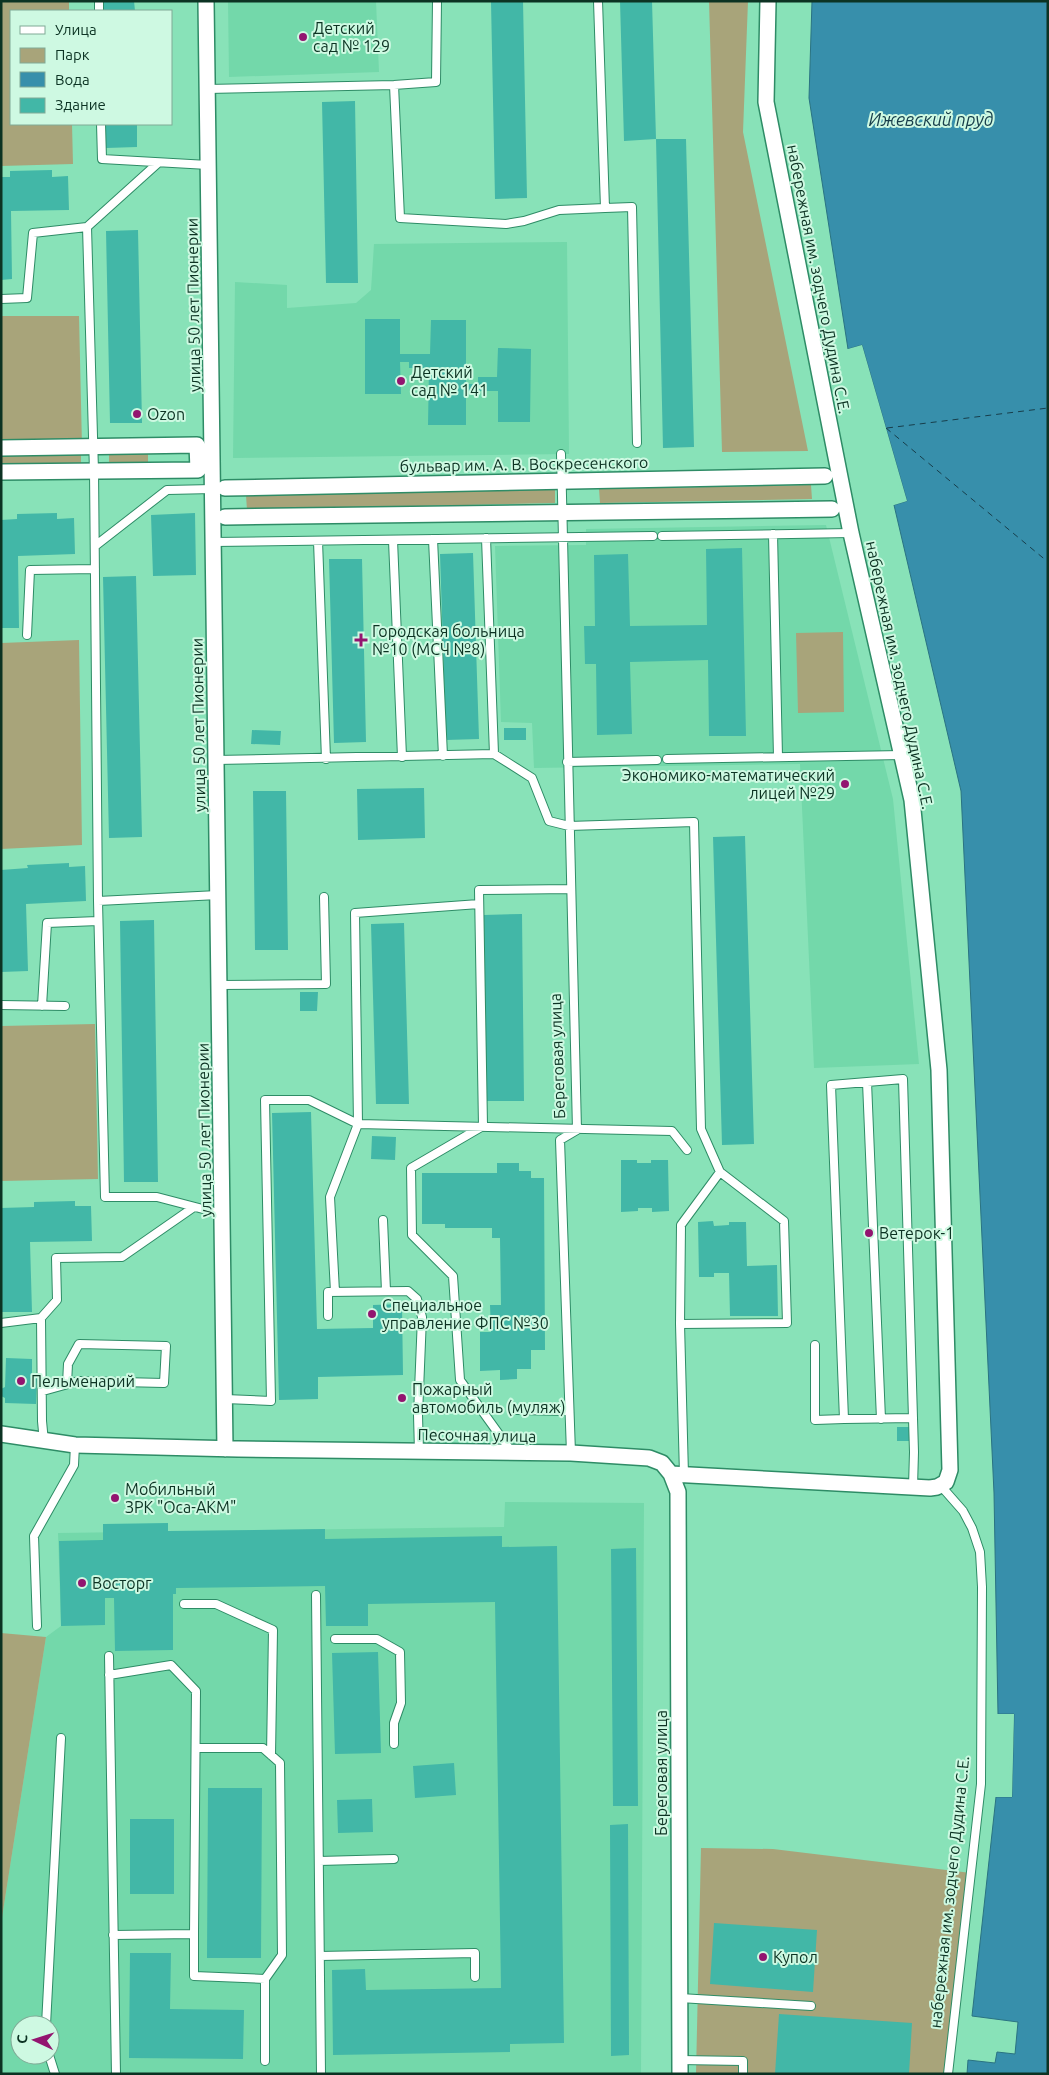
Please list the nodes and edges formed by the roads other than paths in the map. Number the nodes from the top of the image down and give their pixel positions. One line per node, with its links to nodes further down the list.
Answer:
1 (206, 1): 6 (street, улица 50 лет Пионерии)
2 (437, 1): 5 (lane)
3 (598, 1): 10 (lane)
4 (768, 1): 25 (street, набережная им. зодчего Дудина С.Е.)
5 (394, 85): 6 (lane); 10 (lane)
6 (207, 89): 9 (street, улица 50 лет Пионерии)
7 (101, 125): 8 (lane)
8 (158, 163): 9 (lane); 11 (lane)
9 (208, 165): 21 (street, улица 50 лет Пионерии)
10 (605, 208): 13 (lane)
11 (87, 227): 12 (lane); 14 (lane)
12 (1, 298)
13 (637, 443)
14 (93, 446): 15 (street); 17 (lane); 17 (street)
15 (1, 448)
16 (561, 454): 20 (lane, Береговая улица)
17 (94, 471): 18 (street); 35 (lane)
18 (1, 472)
19 (824, 476): 20 (street, бульвар им. А. В. Воскресенского)
20 (561, 481): 21 (street, бульвар им. А. В. Воскресенского); 23 (lane, Береговая улица)
21 (219, 488): 34 (street, улица 50 лет Пионерии); 35 (lane)
22 (832, 509): 23 (street)
23 (562, 512): 24 (street); 29 (lane, Береговая улица)
24 (225, 517)
25 (851, 533): 26 (lane); 39 (street, набережная им. зодчего Дудина С.Е.)
26 (773, 534): 28 (lane); 42 (lane)
27 (653, 536): 29 (lane)
28 (662, 536)
29 (562, 537): 30 (lane); 47 (lane, Береговая улица)
30 (486, 538): 31 (lane); 38 (lane)
31 (433, 539): 32 (lane); 40 (lane)
32 (393, 540): 33 (lane); 41 (lane)
33 (318, 541): 34 (lane); 43 (lane)
34 (213, 542): 44 (street, улица 50 лет Пионерии)
35 (95, 546): 36 (lane)
36 (95, 569): 37 (lane); 52 (lane)
37 (27, 635)
38 (494, 754): 40 (lane); 48 (lane)
39 (902, 754): 42 (lane); 91 (street, набережная им. зодчего Дудина С.Е.)
40 (442, 756): 41 (lane)
41 (402, 757): 43 (lane)
42 (778, 757): 46 (lane)
43 (326, 759): 44 (lane)
44 (216, 760): 50 (street, улица 50 лет Пионерии)
45 (657, 760): 47 (lane)
46 (667, 760)
47 (567, 765): 48 (lane, Береговая улица)
48 (569, 826): 49 (lane, Береговая улица); 64 (lane)
49 (570, 888): 53 (lane); 62 (lane, Береговая улица)
50 (218, 895): 52 (lane); 55 (street, улица 50 лет Пионерии)
51 (324, 897): 55 (lane)
52 (98, 901): 54 (lane)
53 (479, 904): 60 (lane); 61 (lane)
54 (98, 921): 57 (lane); 65 (lane)
55 (219, 985): 66 (street, улица 50 лет Пионерии)
56 (1, 1006): 57 (lane)
57 (42, 1006): 58 (lane)
58 (65, 1006)
59 (867, 1082): 80 (lane); 81 (lane); 82 (lane)
60 (358, 1124): 61 (lane); 69 (lane); 77 (lane)
61 (483, 1126): 62 (lane); 88 (lane)
62 (577, 1130): 63 (lane); 79 (lane, Береговая улица)
63 (687, 1150)
64 (720, 1172): 73 (lane); 73 (lane)
65 (194, 1207): 66 (lane); 71 (lane)
66 (222, 1214): 77 (street, улица 50 лет Пионерии)
67 (382, 1220): 68 (lane)
68 (386, 1291): 69 (lane); 87 (lane)
69 (335, 1292): 70 (lane)
70 (328, 1316)
71 (41, 1318): 72 (lane); 76 (lane)
72 (1, 1323)
73 (680, 1324): 90 (lane)
74 (815, 1345): 81 (lane)
75 (67, 1384): 75 (lane); 76 (lane)
76 (43, 1391): 84 (lane)
77 (225, 1399): 86 (street, улица 50 лет Пионерии)
78 (517, 1410): 79 (lane)
79 (569, 1411): 89 (lane, Береговая улица)
80 (913, 1418): 82 (lane); 92 (lane)
81 (844, 1419): 82 (lane)
82 (881, 1419)
83 (1, 1434): 84 (street, Песочная улица)
84 (44, 1442): 85 (street, Песочная улица)
85 (75, 1445): 86 (street, Песочная улица); 95 (lane)
86 (225, 1448): 87 (street, Песочная улица)
87 (419, 1452): 88 (street, Песочная улица)
88 (512, 1453): 89 (street, Песочная улица)
89 (571, 1453): 90 (street, Песочная улица)
90 (678, 1474): 92 (street); 110 (street, Береговая улица)
91 (943, 1484): 92 (street); 118 (lane, набережная им. зодчего Дудина С.Е.)
92 (913, 1487)
93 (316, 1595): 104 (lane)
94 (184, 1604): 102 (lane)
95 (37, 1626)
96 (335, 1640): 100 (lane)
97 (108, 1656): 98 (lane)
98 (109, 1675): 101 (lane); 106 (lane)
99 (60, 1738): 112 (lane)
100 (394, 1744)
101 (196, 1748): 102 (lane); 105 (lane)
102 (271, 1755): 109 (lane)
103 (394, 1859): 104 (lane)
104 (319, 1861): 107 (lane)
105 (194, 1934): 106 (lane); 109 (lane)
106 (113, 1935): 115 (lane)
107 (320, 1956): 108 (lane); 116 (lane)
108 (475, 1977)
109 (265, 1979): 113 (lane)
110 (680, 1998): 111 (lane); 114 (street, Береговая улица)
111 (811, 2006)
112 (46, 2015)
113 (265, 2061)
114 (680, 2067): 117 (lane)
115 (116, 2074)
116 (321, 2074)
117 (743, 2074)
118 (948, 2074)

